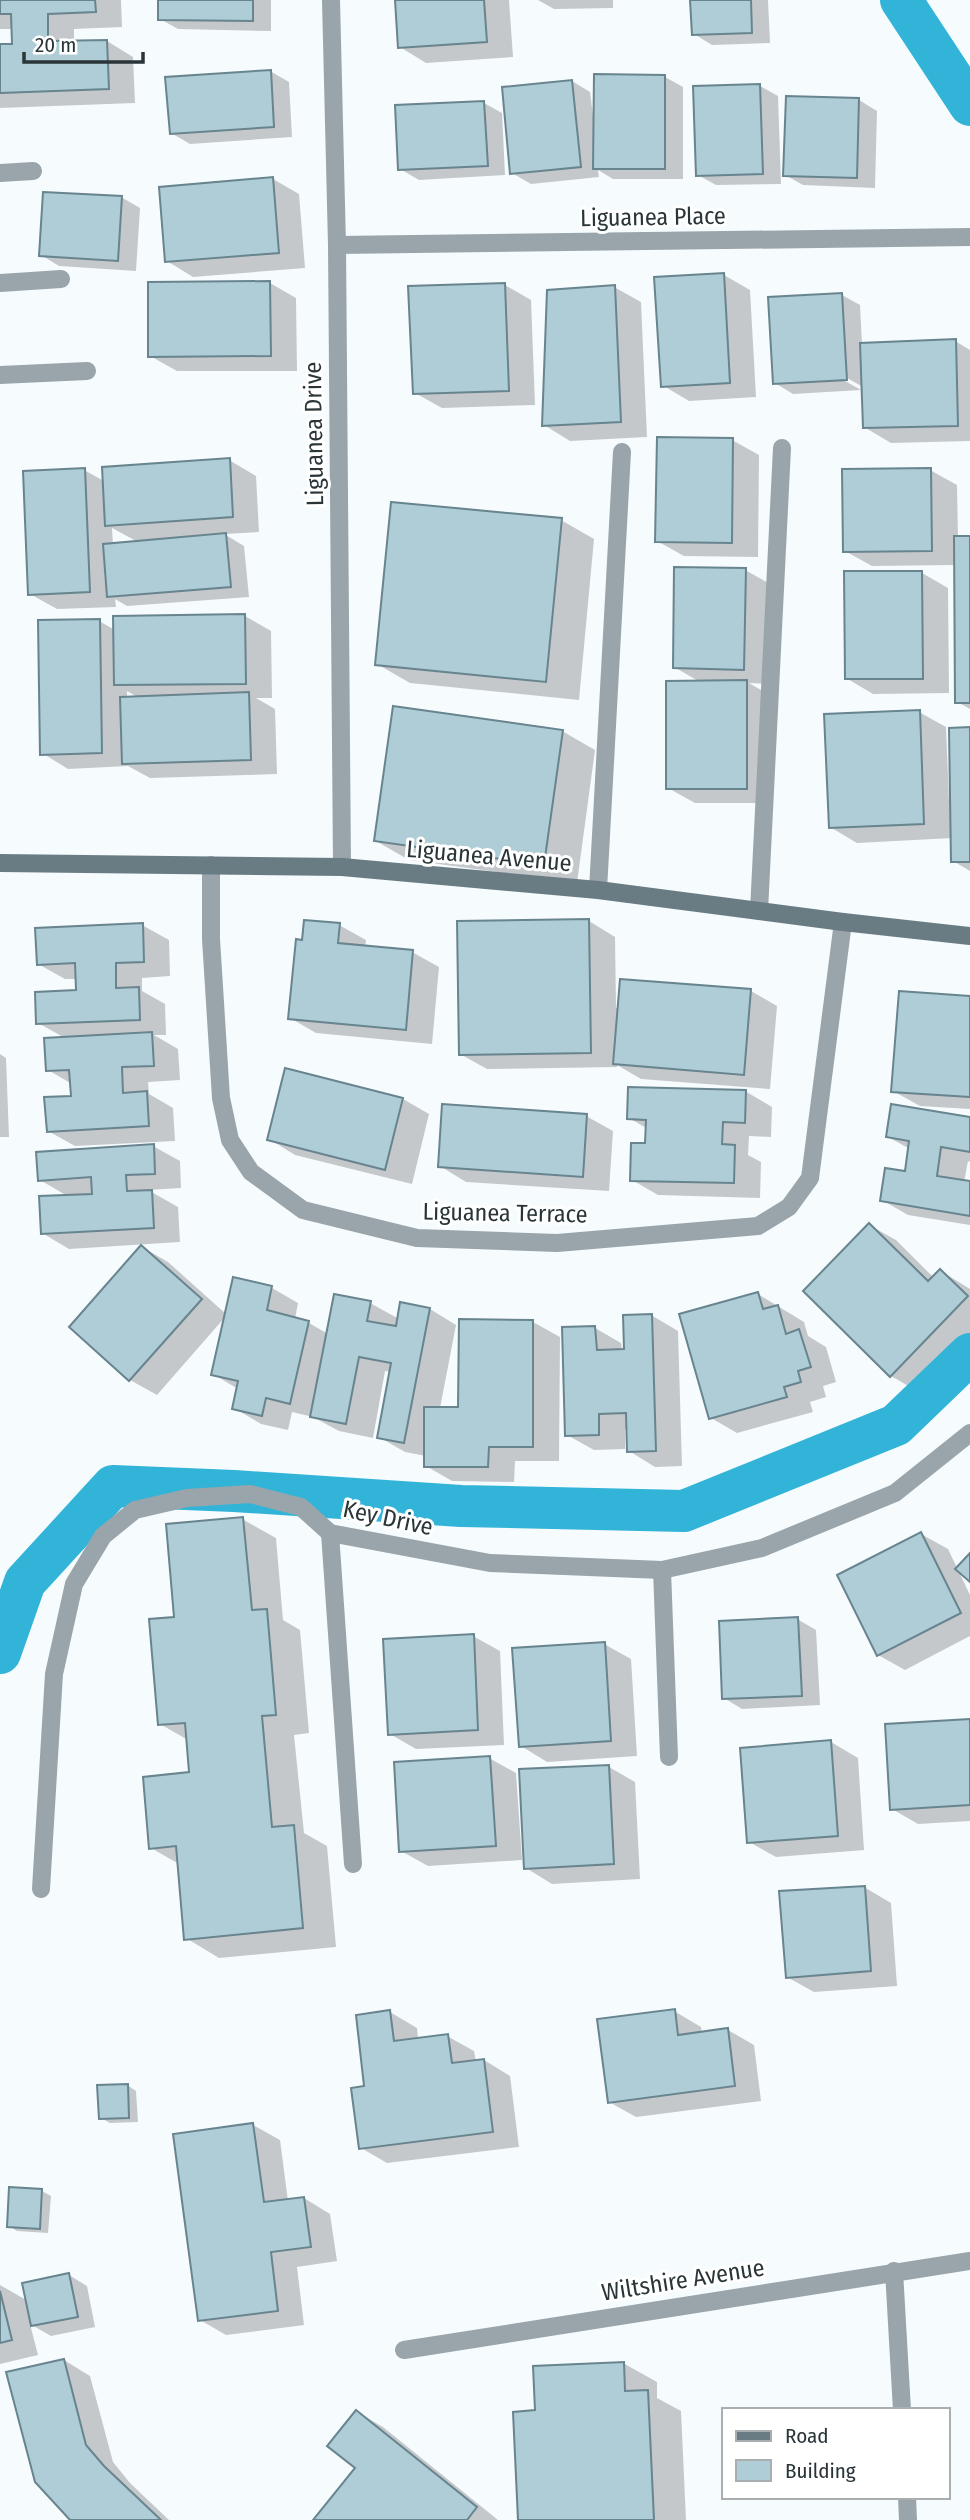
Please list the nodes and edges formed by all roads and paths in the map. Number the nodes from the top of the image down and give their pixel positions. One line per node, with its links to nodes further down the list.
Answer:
1 (331, 0): 5 (street, Liguanea Drive)
2 (33, 171): 3 (street)
3 (0, 173)
4 (970, 237): 5 (street, Liguanea Place)
5 (337, 245): 14 (street, Liguanea Drive)
6 (61, 279): 7 (street)
7 (0, 283)
8 (88, 371): 9 (street)
9 (0, 375)
10 (782, 448): 16 (street)
11 (622, 453): 15 (street)
12 (0, 863): 13 (main road, Liguanea Avenue)
13 (211, 865): 14 (main road, Liguanea Avenue); 17 (street, Liguanea Terrace)
14 (342, 867): 15 (main road, Liguanea Avenue)
15 (598, 890): 16 (main road, Liguanea Avenue)
16 (760, 911): 17 (main road, Liguanea Avenue)
17 (843, 922): 18 (main road, Liguanea Avenue)
18 (970, 936)
19 (970, 1433): 21 (street, Key Drive)
20 (330, 1533): 21 (street, Key Drive); 23 (street); 24 (street, Key Drive)
21 (662, 1570): 22 (street)
22 (669, 1756)
23 (353, 1864)
24 (41, 1889)
25 (970, 2261): 26 (street, Wiltshire Avenue)
26 (894, 2272): 27 (street, Wiltshire Avenue); 28 (street)
27 (404, 2350)
28 (902, 2408)
29 (907, 2499): 30 (street)
30 (908, 2520)

